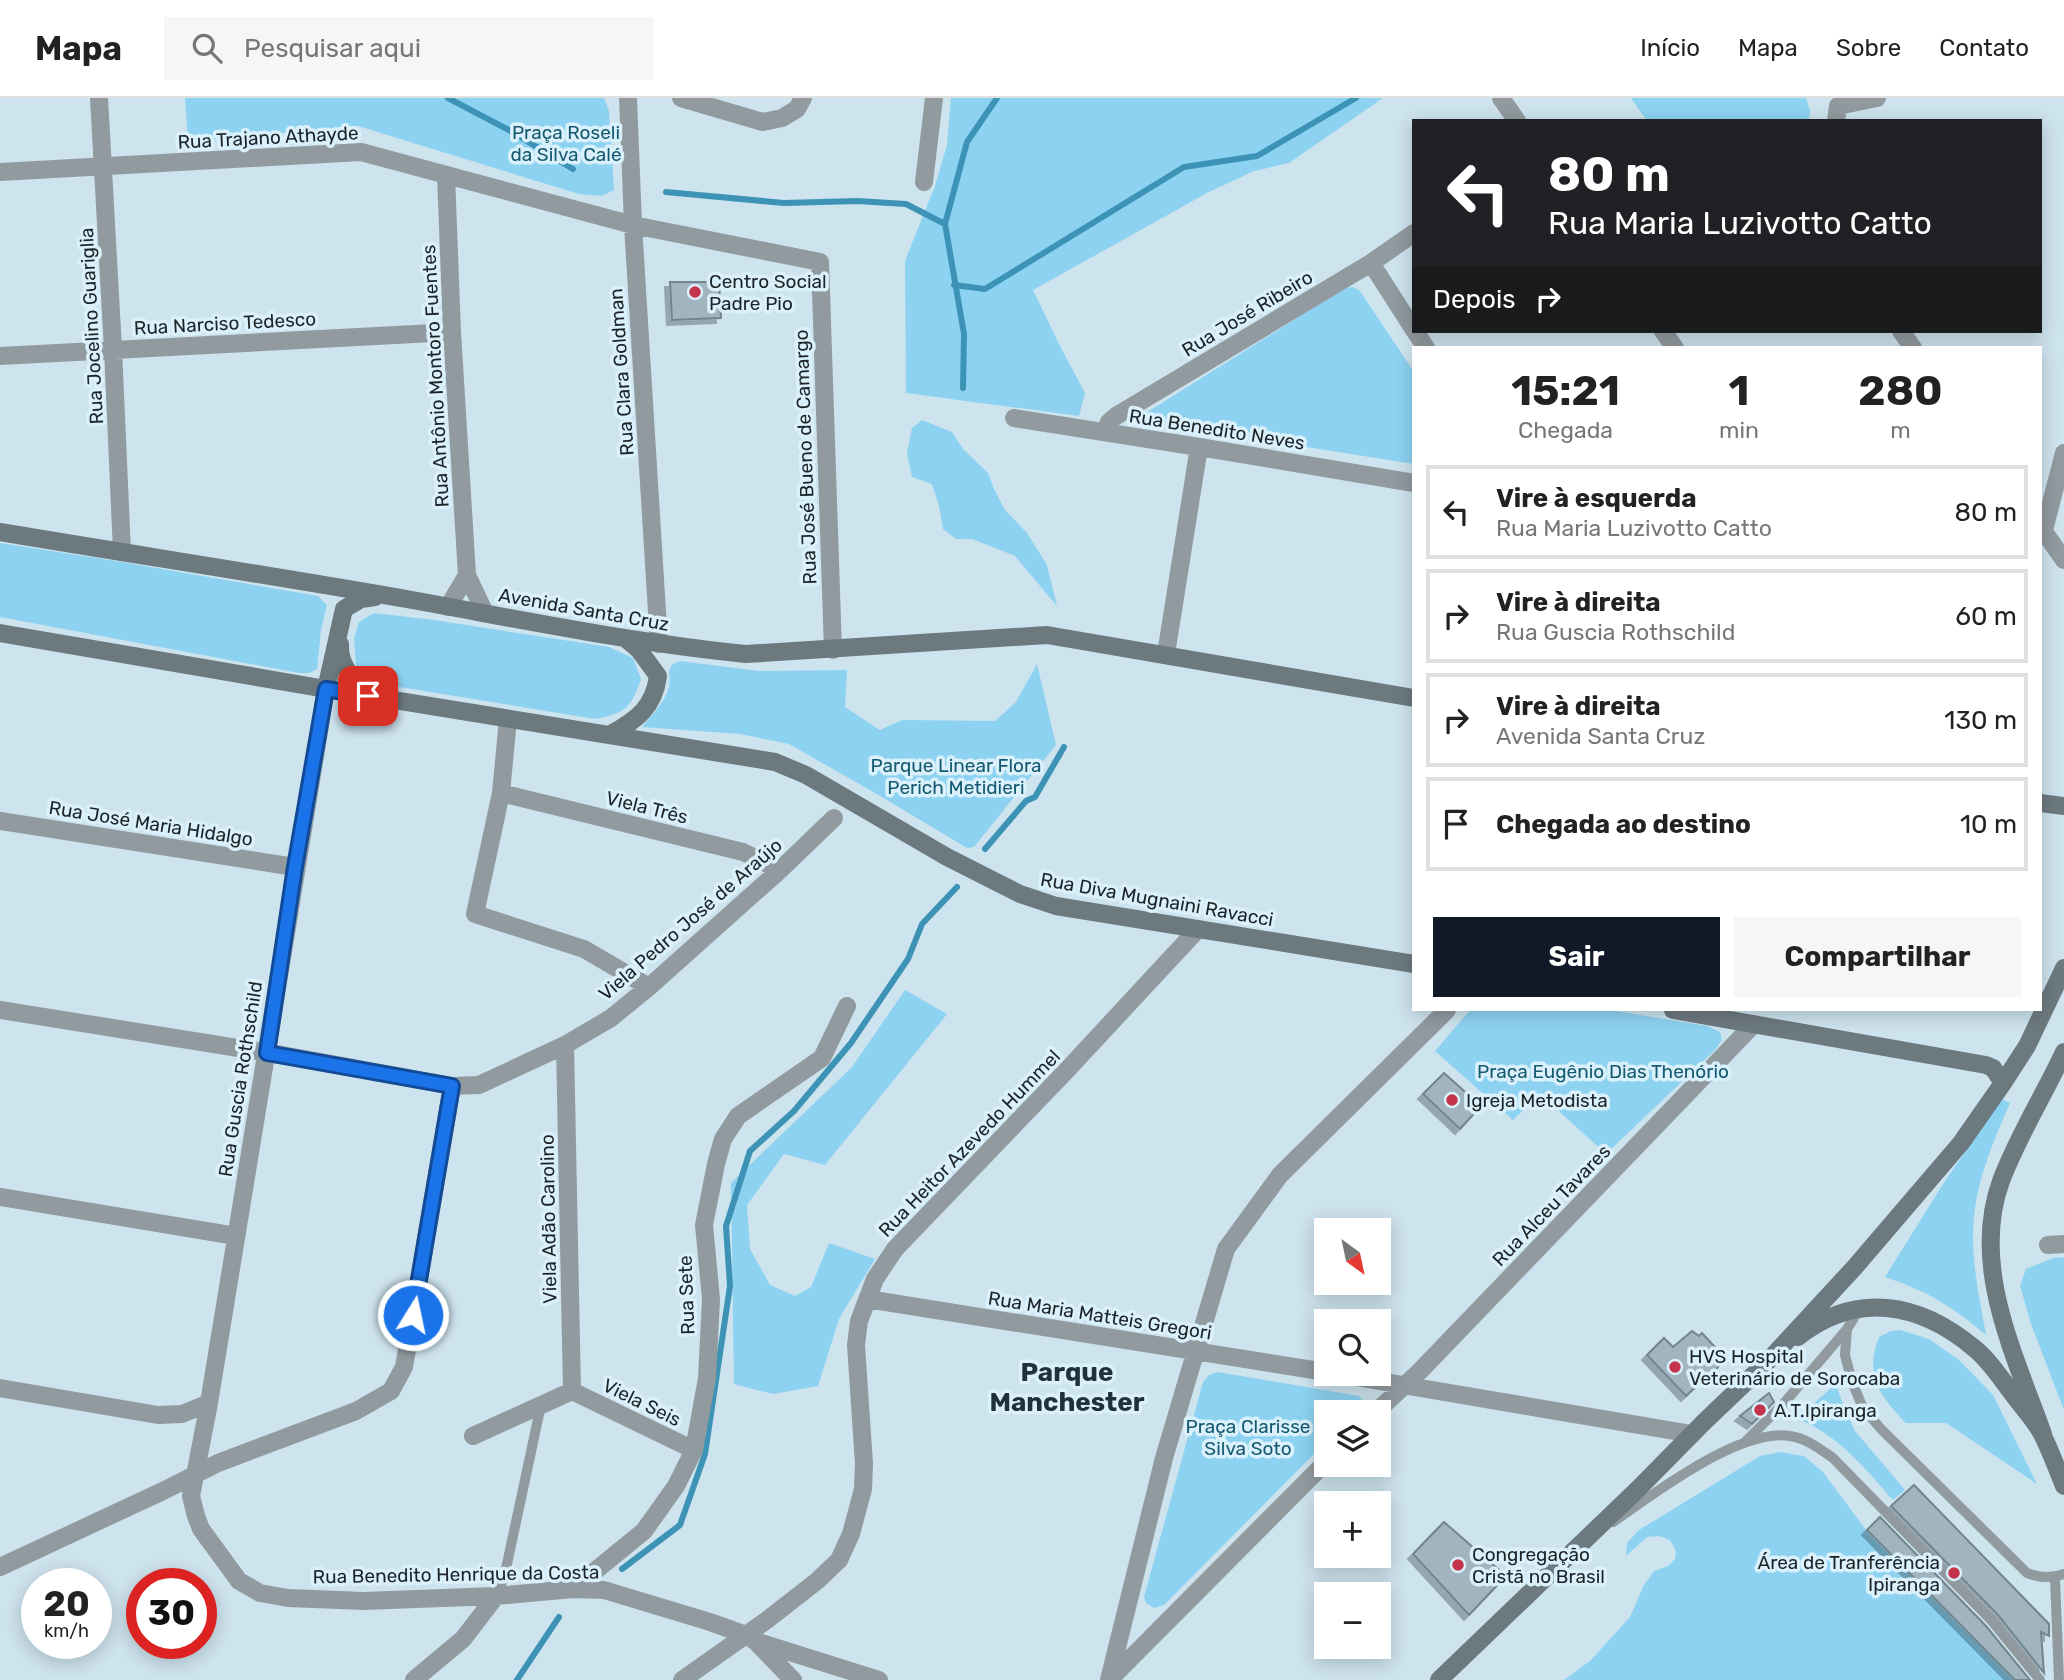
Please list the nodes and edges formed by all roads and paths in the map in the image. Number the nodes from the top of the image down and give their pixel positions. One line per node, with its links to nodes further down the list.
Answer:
1 (99, 98): 10 (street, Rua Jocelino Guariglia)
2 (628, 98): 14 (street, Rua Clara Goldman)
3 (681, 98): 7 (street)
4 (934, 98): 13 (street)
5 (1501, 98): 9 (street)
6 (1877, 98): 8 (street)
7 (800, 103)
8 (1836, 108)
9 (1516, 119)
10 (104, 167): 11 (street, Rua Trajano Athayde); 12 (street, Rua Trajano Athayde); 20 (street, Rua Jocelino Guariglia)
11 (0, 172)
12 (446, 175): 14 (street, Rua Trajano Athayde); 19 (street, Rua Antônio Montoro Fuentes)
13 (924, 182)
14 (633, 225): 16 (street, Rua Trajano Athayde); 38 (street, Rua Clara Goldman)
15 (1412, 234): 17 (street, Rua José Ribeiro)
16 (820, 262): 39 (street, Rua José Bueno de Camargo)
17 (1371, 263): 18 (street); 23 (street, Rua José Ribeiro)
18 (1412, 327)
19 (452, 332): 20 (street, Rua Narciso Tedesco); 31 (street, Rua Antônio Montoro Fuentes)
20 (113, 349): 21 (street, Rua Narciso Tedesco); 29 (street, Rua Jocelino Guariglia)
21 (0, 356)
22 (1014, 418): 23 (street, Rua Benedito Neves)
23 (1105, 431): 24 (street, Rua Benedito Neves)
24 (1199, 447): 26 (street, Rua Benedito Neves); 40 (street)
25 (2064, 453): 27 (street)
26 (1412, 483)
27 (2042, 528): 30 (street)
28 (0, 532): 29 (main road, Avenida Santa Cruz)
29 (122, 552): 32 (main road, Avenida Santa Cruz)
30 (2064, 560)
31 (467, 575): 33 (street); 35 (street, Rua Antônio Montoro Fuentes)
32 (387, 596): 33 (main road, Avenida Santa Cruz); 34 (main road)
33 (448, 607): 35 (main road, Avenida Santa Cruz)
34 (344, 609): 42 (main road); 43 (main road)
35 (485, 613): 37 (main road, Avenida Santa Cruz)
36 (0, 633): 42 (main road)
37 (626, 639): 38 (main road, Avenida Santa Cruz); 41 (main road)
38 (659, 644): 39 (main road, Avenida Santa Cruz); 41 (main road)
39 (833, 650): 40 (main road, Avenida Santa Cruz)
40 (1166, 654): 44 (main road, Avenida Santa Cruz)
41 (658, 676): 46 (main road)
42 (326, 689): 43 (main road); 52 (street, Rua Guscia Rothschild)
43 (368, 696): 45 (main road)
44 (1412, 698)
45 (508, 719): 46 (main road); 47 (street)
46 (611, 734): 54 (main road, Rua Diva Mugnaini Ravacci)
47 (501, 793): 53 (street, Viela Três); 57 (street)
48 (2042, 803): 49 (main road)
49 (2064, 806)
50 (834, 818): 53 (street, Viela Pedro José de Araújo)
51 (0, 821): 52 (street, Rua José Maria Hidalgo)
52 (295, 867): 65 (street, Rua Guscia Rothschild)
53 (780, 870): 57 (street, Viela Pedro José de Araújo)
54 (1198, 929): 55 (main road, Rua Diva Mugnaini Ravacci); 71 (street, Rua Heitor Azevedo Hummel)
55 (1412, 964)
56 (2064, 968): 67 (main road)
57 (649, 987): 63 (street, Viela Pedro José de Araújo)
58 (847, 1006): 90 (street, Rua Sete)
59 (0, 1010): 65 (street, Viela Pedro José de Araújo)
60 (1446, 1011): 74 (street)
61 (1679, 1011): 62 (main road)
62 (1754, 1024): 67 (main road); 78 (street, Rua Alceu Tavares)
63 (565, 1045): 68 (street, Viela Pedro José de Araújo); 80 (street, Viela Adão Carolino)
64 (2064, 1052): 66 (main road)
65 (267, 1053): 68 (street, Viela Pedro José de Araújo); 70 (street, Rua Guscia Rothschild)
66 (2060, 1070): 87 (main road)
67 (2003, 1083): 75 (main road)
68 (452, 1086): 94 (street)
69 (0, 1197): 70 (street)
70 (236, 1236): 82 (street, Rua Guscia Rothschild)
71 (867, 1300): 74 (street, Rua Maria Matteis Gregori); 101 (street, Rua Heitor Azevedo Hummel)
72 (1860, 1308): 73 (lane); 75 (main road); 87 (main road)
73 (1847, 1329): 89 (lane); 98 (lane)
74 (1196, 1352): 76 (street, Rua Maria Matteis Gregori); 110 (street)
75 (1768, 1361): 86 (main road)
76 (1314, 1370)
77 (1391, 1382): 78 (street)
78 (1405, 1384): 81 (street, Rua Alceu Tavares); 85 (street)
79 (0, 1388): 84 (street)
80 (572, 1391): 83 (street); 90 (street, Viela Seis)
81 (1388, 1400)
82 (209, 1403): 84 (street); 91 (street, Rua Guscia Rothschild)
83 (541, 1405): 88 (street); 100 (lane)
84 (158, 1415): 91 (street)
85 (1650, 1427): 86 (street); 92 (street)
86 (1692, 1434): 92 (main road)
87 (2043, 1434): 95 (main road)
88 (473, 1436)
89 (1745, 1442): 96 (lane); 112 (lane)
90 (694, 1450): 99 (street, Rua Sete)
91 (199, 1452): 94 (street, Rua Guscia Rothschild)
92 (1662, 1464): 96 (main road)
93 (1314, 1474): 110 (street)
94 (194, 1475): 97 (street); 100 (street, Rua Benedito Henrique da Costa)
95 (2064, 1486)
96 (1572, 1551): 111 (main road)
97 (0, 1567)
98 (2059, 1576): 113 (lane)
99 (573, 1589): 100 (street, Rua Benedito Henrique da Costa); 102 (street, Rua Benedito Henrique da Costa)
100 (496, 1596): 106 (street)
101 (767, 1620): 103 (street, Rua Heitor Azevedo Hummel); 104 (street)
102 (710, 1622): 103 (street, Rua Benedito Henrique da Costa); 105 (street)
103 (750, 1638): 104 (street, Rua Benedito Henrique da Costa); 105 (street, Rua Heitor Azevedo Hummel); 108 (street)
104 (791, 1652): 108 (street); 109 (street, Rua Benedito Henrique da Costa)
105 (715, 1657): 107 (street, Rua Heitor Azevedo Hummel)
106 (415, 1680)
107 (682, 1680)
108 (794, 1680)
109 (879, 1680)
110 (1109, 1680)
111 (1439, 1680)
112 (2040, 1680)
113 (2059, 1680)

